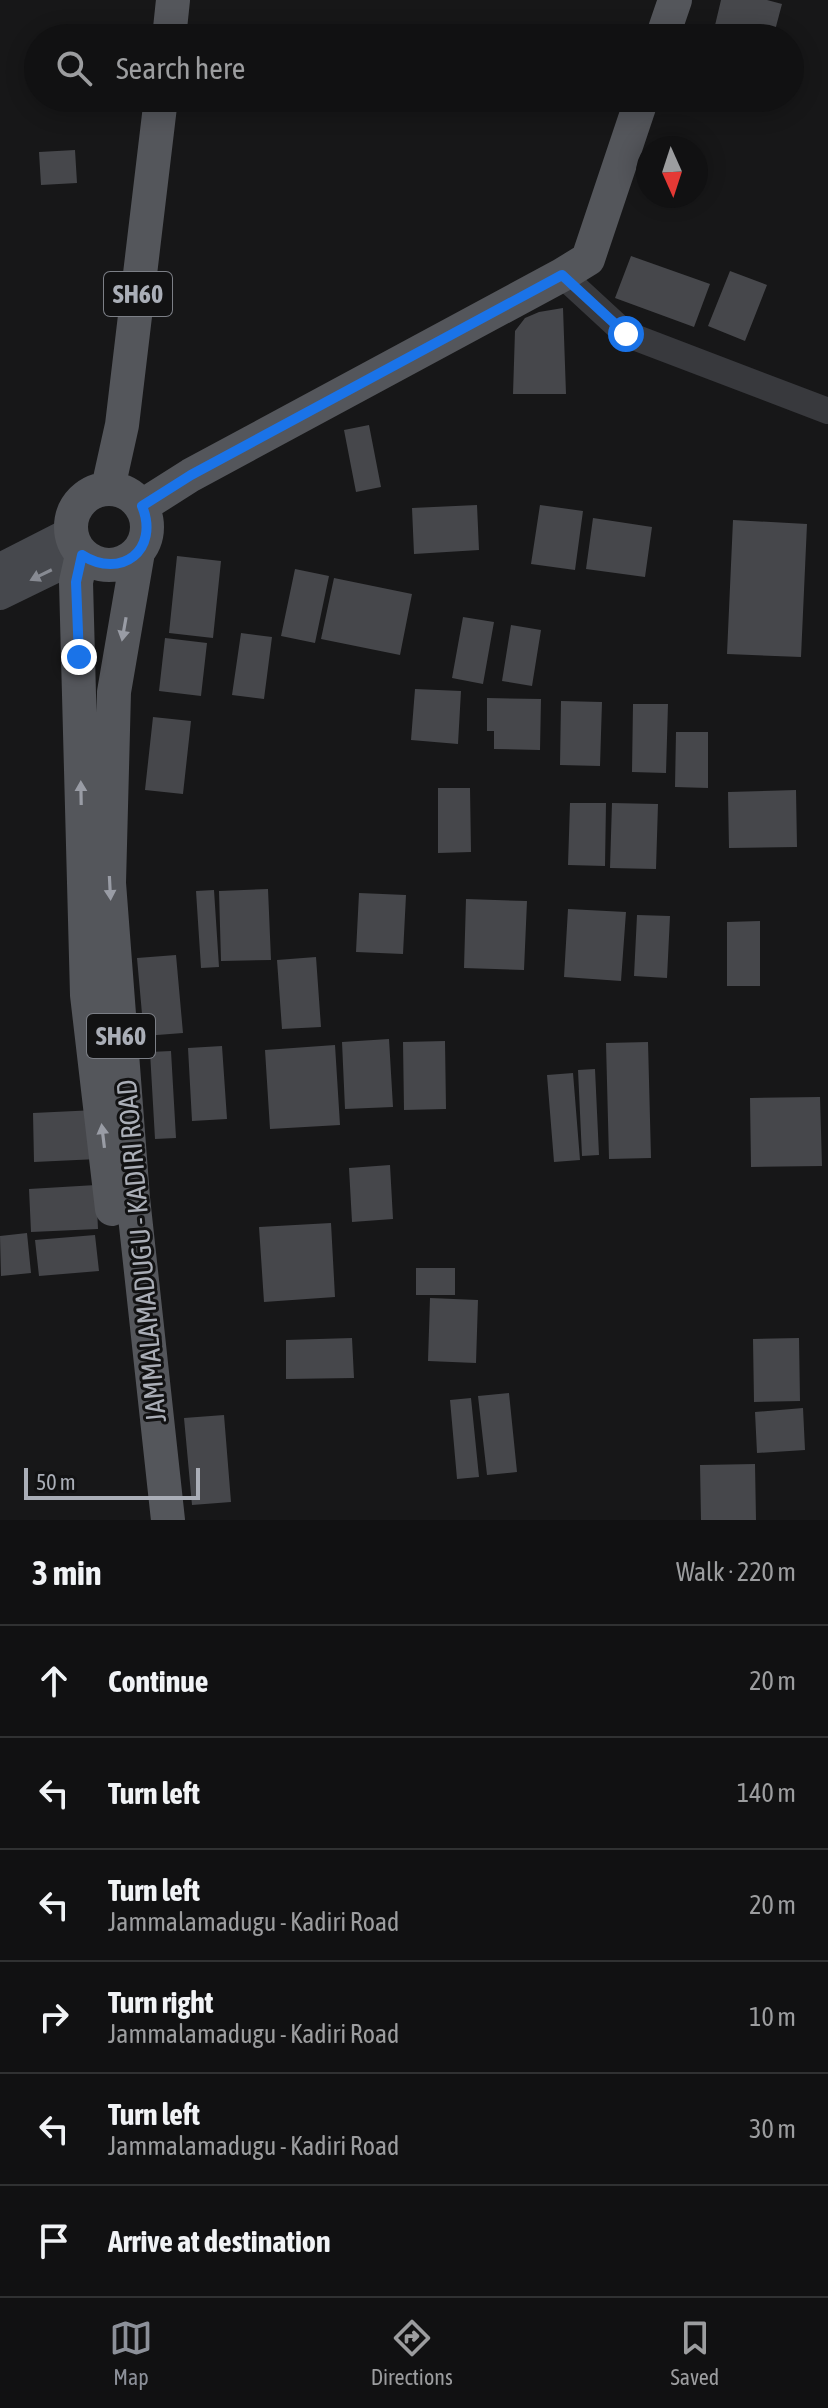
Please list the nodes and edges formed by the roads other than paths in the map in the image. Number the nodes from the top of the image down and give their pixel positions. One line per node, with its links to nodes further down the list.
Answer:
1 (173, 0): 3 (main road)
2 (675, 0): 4 (main road)
3 (170, 24)
4 (667, 24)
5 (159, 112): 9 (main road, SH60)
6 (637, 112): 7 (main road)
7 (562, 275): 8 (street); 10 (main road)
8 (828, 411)
9 (108, 488): 10 (main road); 11 (main road, JAMMALAMADUGU - KADIRI ROAD / SH60)
10 (142, 506): 12 (main road, JAMMALAMADUGU - KADIRI ROAD / SH60)
11 (76, 544): 12 (main road); 13 (main road); 14 (main road, one-way to 14); 15 (main road, JAMMALAMADUGU - KADIRI ROAD / SH60, one-way to 11)
12 (138, 552): 16 (main road, JAMMALAMADUGU - KADIRI ROAD / SH60, one-way to 16)
13 (0, 568)
14 (0, 595)
15 (146, 1520)
16 (168, 1520)

